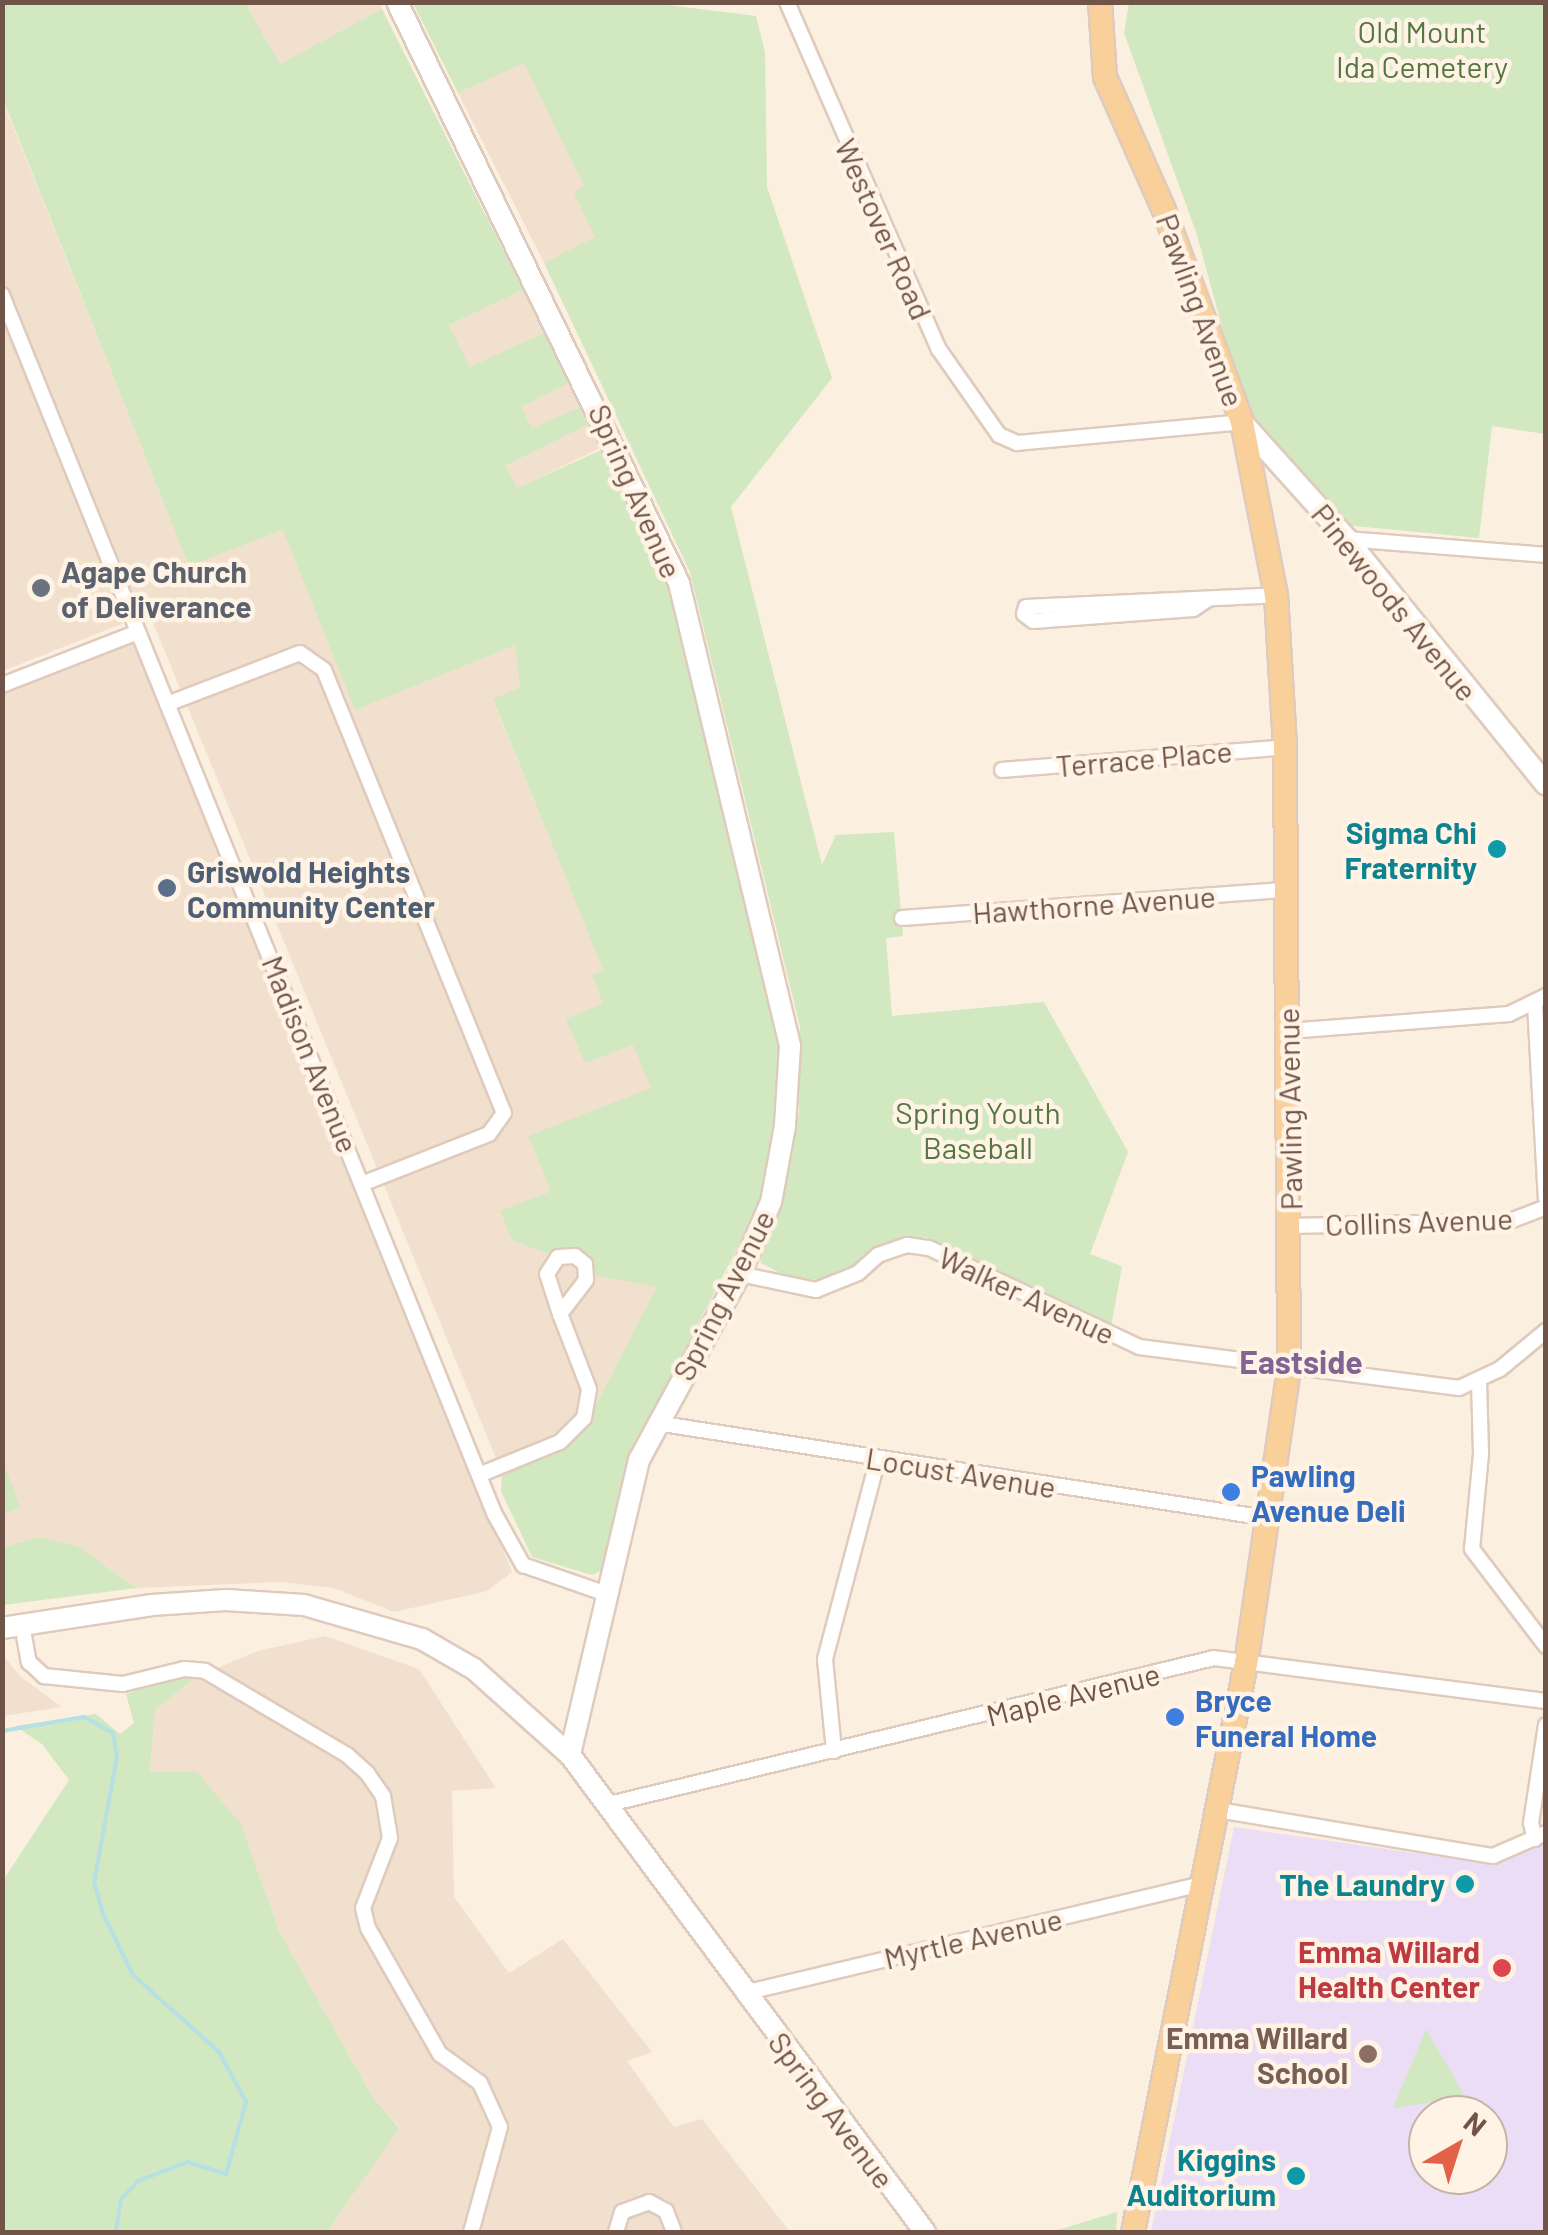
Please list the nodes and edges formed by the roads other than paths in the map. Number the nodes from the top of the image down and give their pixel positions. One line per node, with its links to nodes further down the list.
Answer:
1 (397, 2): 24 (street, Spring Avenue)
2 (787, 2): 5 (street, Westover Road)
3 (1100, 2): 5 (main road, Pawling Avenue)
4 (2, 295): 10 (street, Madison Avenue)
5 (1242, 422): 6 (street, Pinewoods Avenue); 8 (main road, Pawling Avenue)
6 (1347, 539): 7 (street); 15 (street, Pinewoods Avenue)
7 (1546, 555)
8 (1276, 595): 9 (street); 13 (main road, Pawling Avenue)
9 (1207, 600): 9 (street)
10 (138, 632): 11 (street); 12 (street, Madison Avenue)
11 (2, 684)
12 (167, 704): 20 (street, Madison Avenue); 20 (street)
13 (1285, 747): 14 (street, Terrace Place); 16 (main road, Pawling Avenue)
14 (1002, 770)
15 (1546, 784)
16 (1286, 890): 17 (street, Hawthorne Avenue); 19 (main road, Pawling Avenue)
17 (902, 918)
18 (1540, 1000): 19 (street); 21 (street)
19 (1288, 1031): 23 (main road, Pawling Avenue)
20 (364, 1183): 31 (street, Madison Avenue)
21 (1546, 1198)
22 (1546, 1207): 23 (street, Collins Avenue)
23 (1290, 1226): 27 (main road, Pawling Avenue)
24 (740, 1274): 27 (street, Walker Avenue); 29 (street, Spring Avenue)
25 (560, 1314): 31 (street)
26 (1546, 1331): 28 (street)
27 (1289, 1369): 28 (street, Walker Avenue); 32 (main road, Pawling Avenue)
28 (1479, 1381): 35 (street)
29 (656, 1423): 30 (street, Locust Avenue); 33 (street, Spring Avenue)
30 (878, 1459): 32 (street, Locust Avenue); 39 (street)
31 (479, 1474): 33 (street, Madison Avenue)
32 (1267, 1518): 36 (main road, Pawling Avenue)
33 (604, 1593): 40 (street, Spring Avenue)
34 (12, 1626): 40 (street); 46 (street)
35 (1546, 1646)
36 (1247, 1658): 37 (street, Maple Avenue); 39 (street, Maple Avenue); 42 (main road, Pawling Avenue)
37 (1546, 1701)
38 (1546, 1724): 43 (street)
39 (834, 1751): 41 (street, Maple Avenue)
40 (570, 1755): 41 (street, Spring Avenue)
41 (605, 1805): 45 (street, Spring Avenue)
42 (1218, 1810): 43 (street); 44 (main road, Pawling Avenue)
43 (1540, 1836)
44 (1202, 1884): 45 (street, Myrtle Avenue); 50 (main road, Pawling Avenue)
45 (744, 1993): 49 (street, Spring Avenue)
46 (471, 2232)
47 (616, 2232): 48 (street)
48 (674, 2232)
49 (924, 2232)
50 (1132, 2232)

